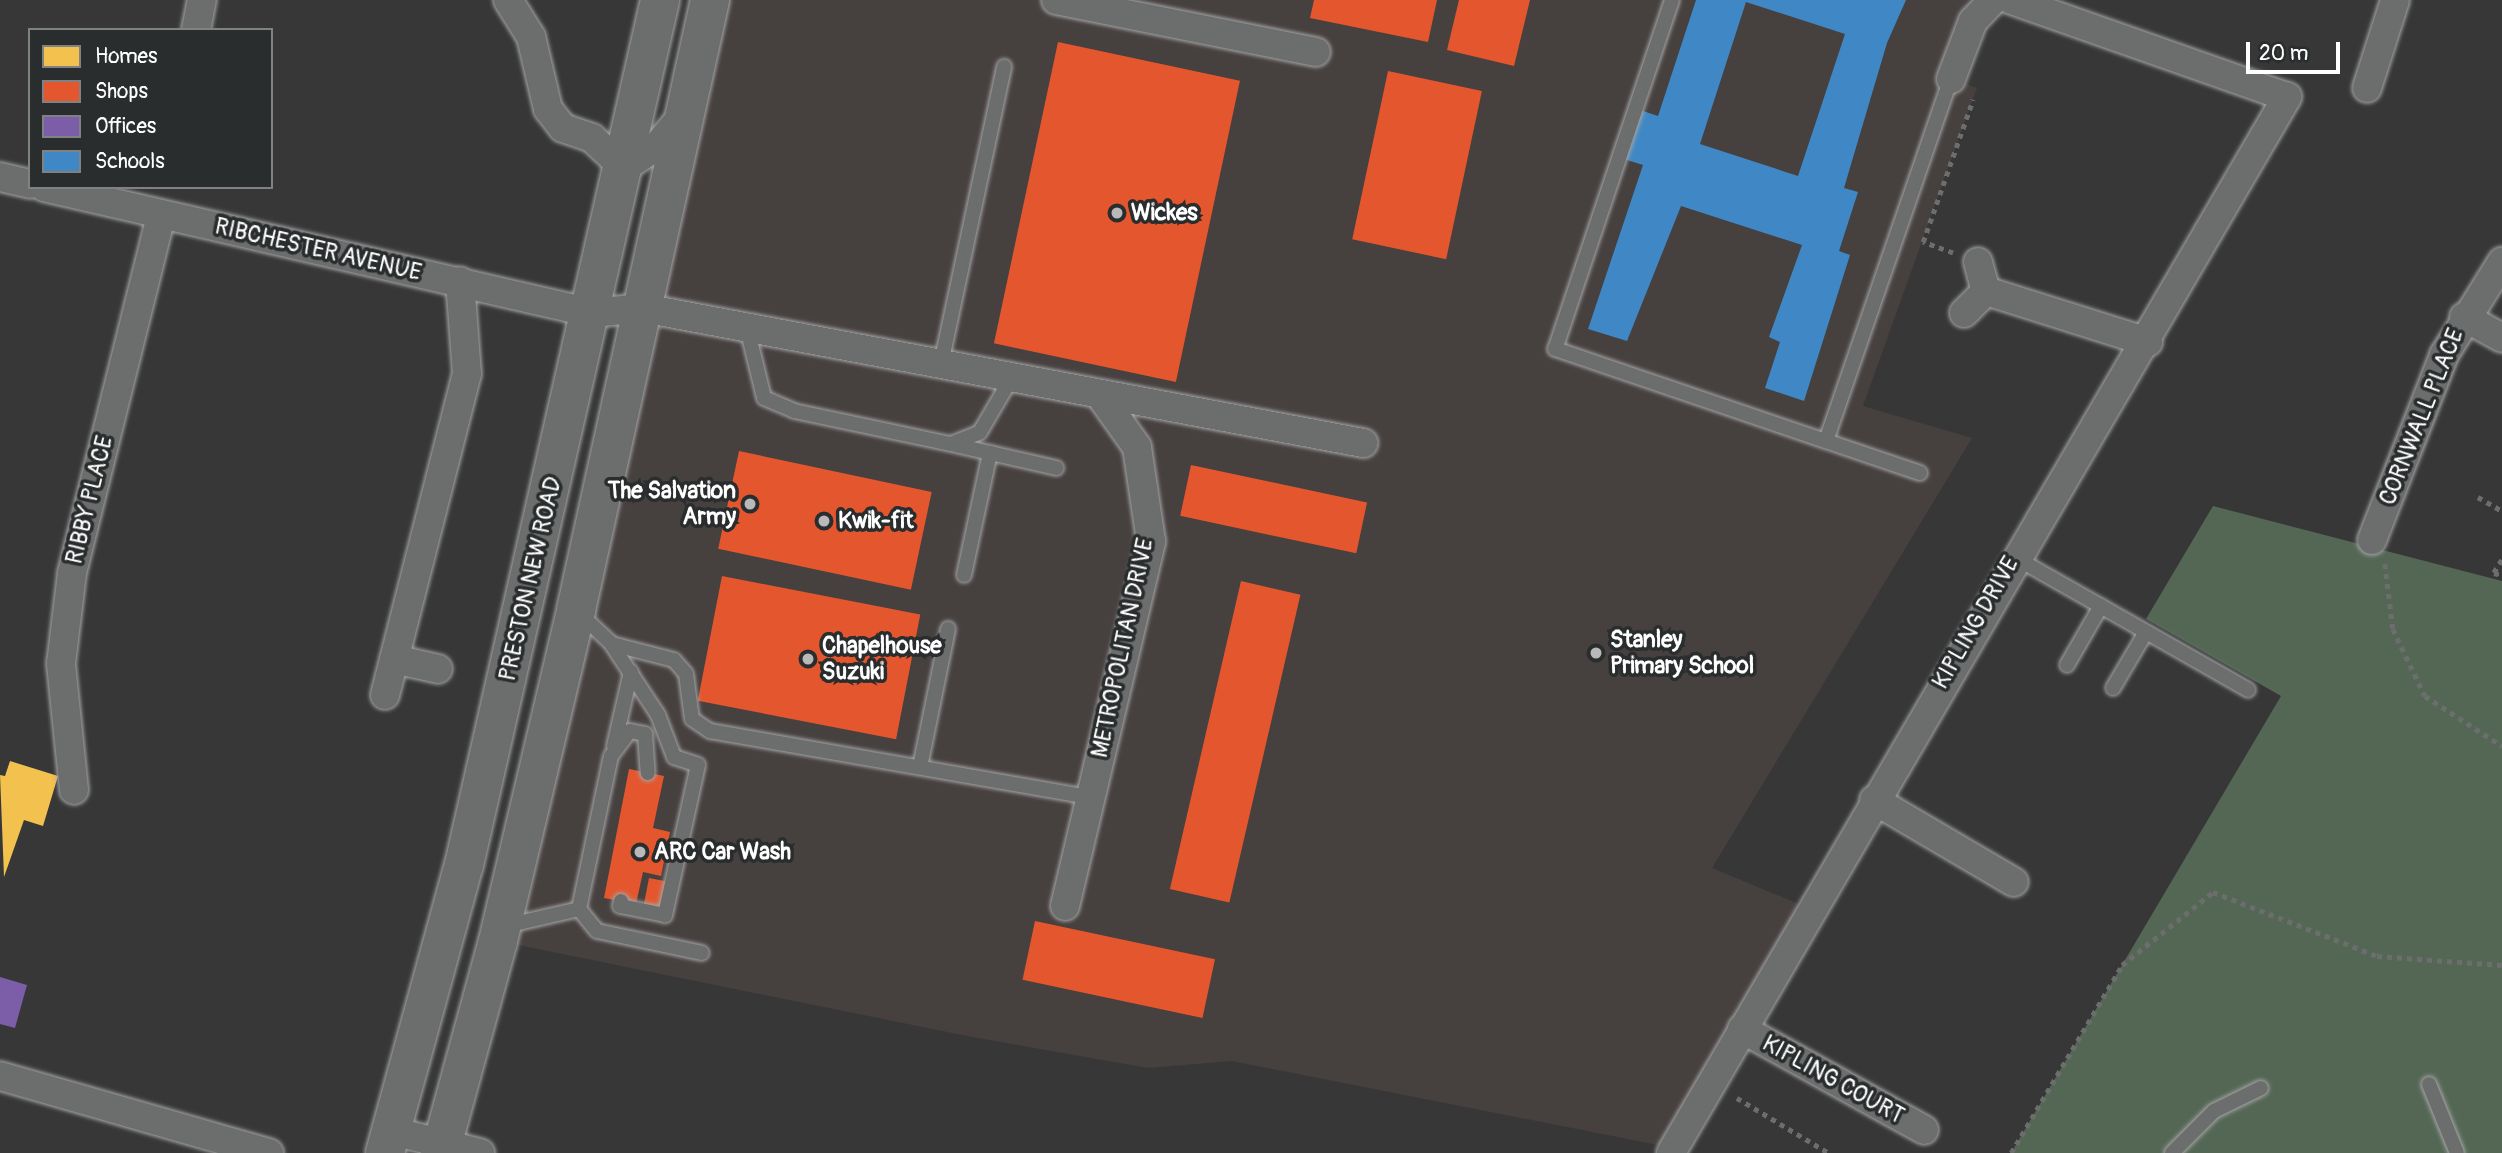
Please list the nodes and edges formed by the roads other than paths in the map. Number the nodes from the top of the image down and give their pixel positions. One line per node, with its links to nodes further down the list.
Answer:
1 (202, 0): 10 (street)
2 (508, 0): 17 (street)
3 (660, 0): 16 (highway, PRESTON NEW ROAD)
4 (710, 0): 15 (highway)
5 (1056, 0): 11 (street)
6 (1672, 0): 39 (lane)
7 (1993, 0): 13 (street)
8 (2011, 0): 35 (street, KIPLING DRIVE)
9 (2395, 0): 14 (street)
10 (196, 28)
11 (1316, 52)
12 (1004, 67): 36 (lane)
13 (1964, 83): 39 (lane)
14 (2367, 88)
15 (689, 108): 18 (street); 23 (highway)
16 (635, 117): 17 (street); 18 (street); 19 (highway, PRESTON NEW ROAD)
17 (592, 138): 19 (street)
18 (657, 146): 19 (street); 23 (street)
19 (624, 168): 30 (highway, PRESTON NEW ROAD)
20 (0, 177): 21 (street)
21 (28, 184)
22 (52, 189): 24 (street, RIBCHESTER AVENUE)
23 (671, 189): 29 (highway)
24 (161, 215): 27 (street, RIBCHESTER AVENUE); 63 (street, RIBBY PLACE)
25 (1978, 262): 28 (street)
26 (2502, 262): 32 (street, CORNWALL PLACE)
27 (460, 281): 30 (street, RIBCHESTER AVENUE); 53 (street)
28 (1986, 292): 31 (street); 35 (street)
29 (643, 308): 30 (street, RIBCHESTER AVENUE); 33 (street); 49 (highway)
30 (592, 313): 77 (highway, PRESTON NEW ROAD)
31 (1964, 313)
32 (2464, 317): 34 (street); 45 (street, CORNWALL PLACE)
33 (747, 328): 36 (street); 41 (lane)
34 (2502, 338)
35 (2148, 342): 46 (street, KIPLING DRIVE)
36 (941, 364): 37 (street)
37 (1011, 379): 38 (street); 41 (lane)
38 (1102, 398): 40 (street); 64 (street, METROPOLITAN DRIVE)
39 (1826, 441): 44 (lane)
40 (1363, 443)
41 (951, 444): 42 (lane)
42 (990, 453): 43 (lane); 47 (lane)
43 (1056, 468)
44 (1920, 473)
45 (2372, 540)
46 (2015, 557): 48 (lane); 65 (street, KIPLING DRIVE)
47 (964, 575)
48 (2101, 606): 51 (lane); 54 (lane)
49 (576, 610): 52 (lane); 70 (highway)
50 (948, 629): 61 (lane)
51 (2146, 632): 57 (lane); 58 (lane)
52 (612, 644): 56 (lane); 61 (lane)
53 (394, 659): 55 (street); 59 (street)
54 (2067, 665)
55 (438, 669)
56 (631, 672): 60 (lane); 67 (lane)
57 (2113, 688)
58 (2248, 690)
59 (384, 695)
60 (611, 756): 62 (lane); 69 (lane)
61 (920, 767): 64 (lane)
62 (648, 773)
63 (74, 790)
64 (1089, 797): 68 (street, METROPOLITAN DRIVE)
65 (1874, 800): 66 (street); 72 (street, KIPLING DRIVE)
66 (2014, 882)
67 (621, 901)
68 (1065, 906)
69 (579, 909): 70 (lane); 71 (lane)
70 (501, 927): 78 (highway)
71 (702, 953)
72 (1742, 1030): 76 (street, KIPLING COURT); 81 (street, KIPLING DRIVE)
73 (0, 1076): 79 (street)
74 (2430, 1084): 83 (lane)
75 (2261, 1088): 82 (lane)
76 (1924, 1130)
77 (389, 1142): 78 (street)
78 (441, 1149): 80 (street)
79 (269, 1153)
80 (480, 1153)
81 (1671, 1153)
82 (2172, 1153)
83 (2457, 1153)

